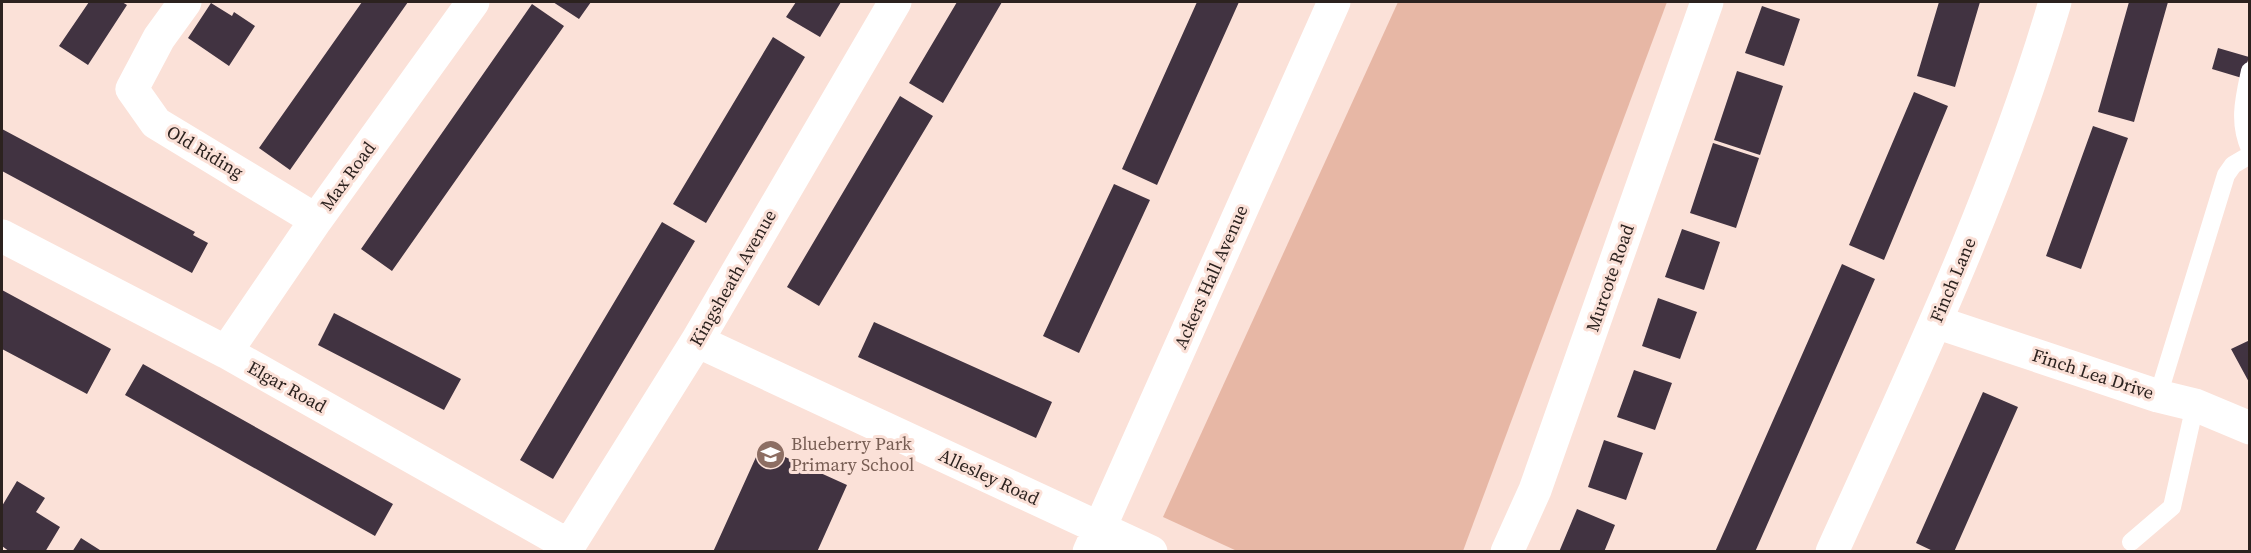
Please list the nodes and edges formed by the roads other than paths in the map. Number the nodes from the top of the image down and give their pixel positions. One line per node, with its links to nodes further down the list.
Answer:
1 (185, 2): 10 (street, Old Riding)
2 (474, 2): 10 (street, Max Road)
3 (896, 2): 13 (street, Kingsheath Avenue)
4 (1334, 2): 18 (street, Ackers Hall Avenue)
5 (1707, 2): 22 (street, Murcote Road)
6 (2055, 2): 12 (street, Finch Lane)
7 (2250, 71): 8 (lane)
8 (2250, 150)
9 (2250, 155): 15 (lane)
10 (316, 220): 14 (street, Max Road)
11 (2, 236): 14 (street, Elgar Road)
12 (1936, 322): 15 (street, Finch Lea Drive); 23 (street, Finch Lane)
13 (697, 340): 18 (street, Allesley Road); 20 (street, Kingsheath Avenue)
14 (226, 352): 20 (street, Elgar Road)
15 (2158, 396): 16 (street, Finch Lea Drive)
16 (2195, 405): 17 (street, Finch Lea Drive); 19 (lane)
17 (2250, 428)
18 (1094, 540): 21 (street, Allesley Road)
19 (2131, 542)
20 (567, 548)
21 (1151, 552)
22 (1507, 552)
23 (1832, 552)

